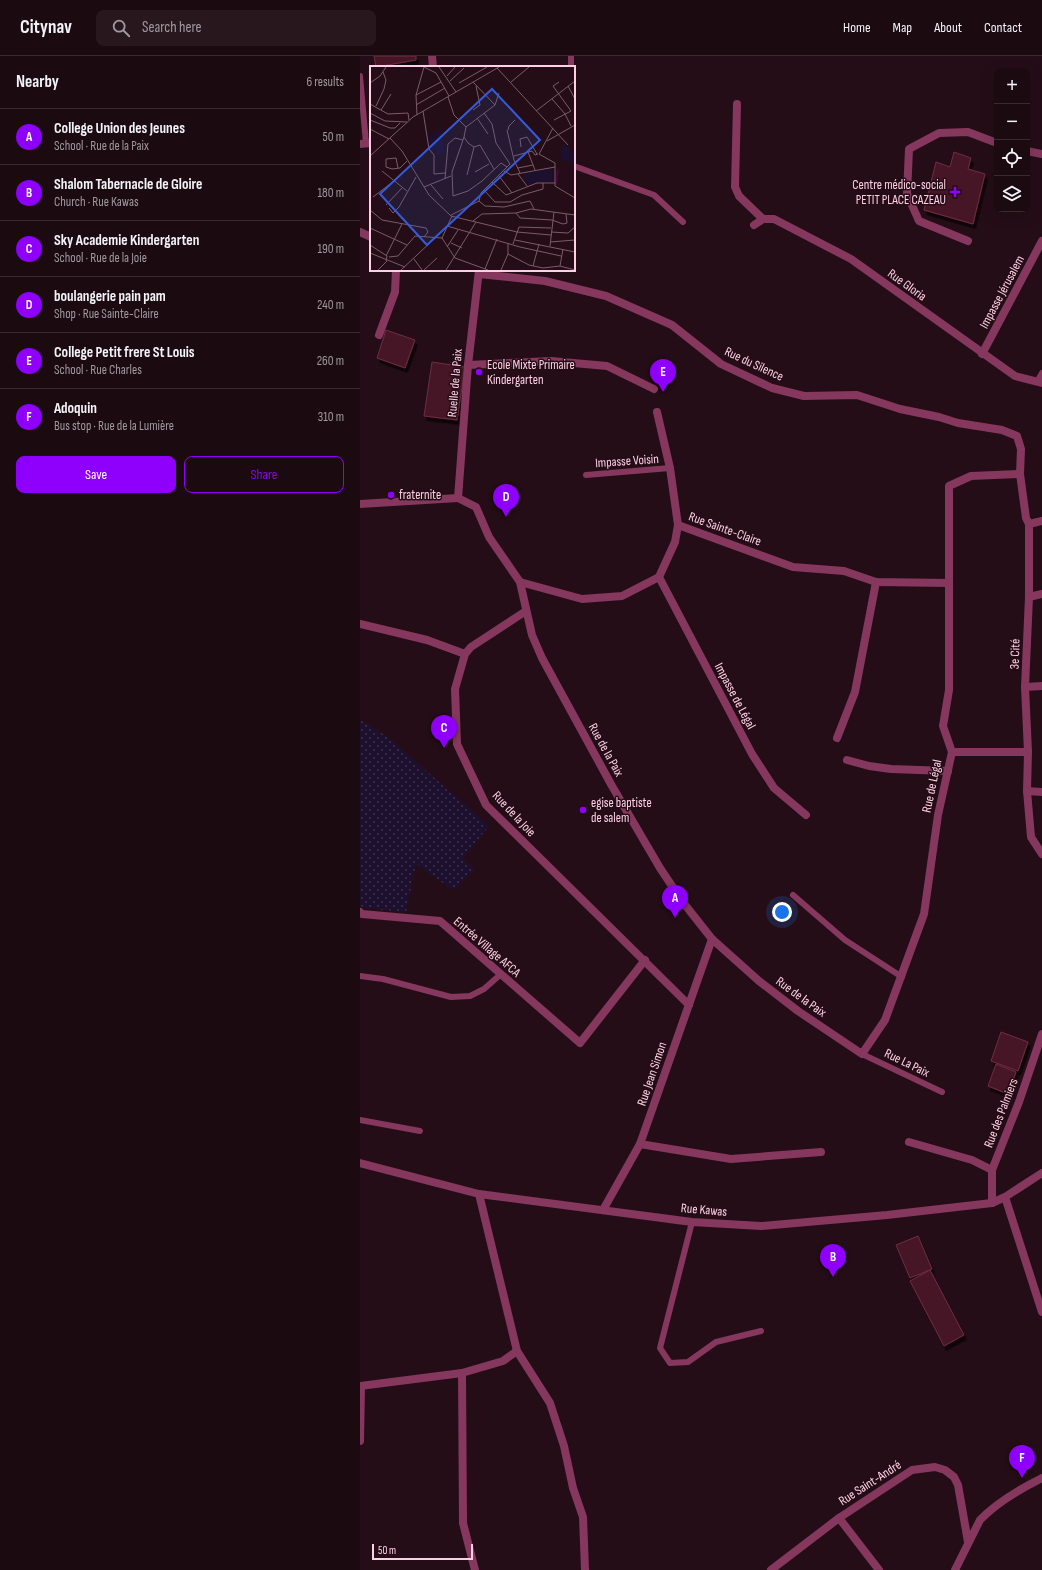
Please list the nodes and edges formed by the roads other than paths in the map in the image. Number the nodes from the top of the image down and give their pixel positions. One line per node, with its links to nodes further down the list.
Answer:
1 (432, 56): 2 (street)
2 (433, 66)
3 (360, 76): 6 (lane)
4 (737, 104): 10 (street)
5 (994, 142): 16 (street)
6 (366, 143)
7 (1030, 152): 8 (street)
8 (1042, 154)
9 (575, 166): 11 (lane)
10 (763, 219): 12 (street); 20 (street, Rue Gloria)
11 (684, 222)
12 (754, 225)
13 (360, 232): 14 (street)
14 (370, 237)
15 (1042, 241): 20 (street, Impasse Jérusalem)
16 (968, 242)
17 (396, 271): 19 (street)
18 (479, 272): 21 (street, Ruelle de la Paix); 27 (street, Rue du Silence)
19 (379, 334)
20 (982, 354): 23 (street, Rue Gloria)
21 (468, 365): 24 (street); 29 (street, Ruelle de la Paix)
22 (1042, 373): 23 (lane)
23 (1039, 382)
24 (654, 388)
25 (657, 412): 26 (street)
26 (670, 468): 28 (lane, Impasse Voisin); 33 (street)
27 (1020, 474): 31 (street, 3e Cité); 37 (street, Rue de Légal)
28 (586, 475)
29 (458, 498): 30 (street); 35 (street)
30 (360, 504)
31 (1027, 521): 32 (street); 39 (street, 3e Cité)
32 (1042, 521)
33 (678, 525): 34 (street, Rue Sainte-Claire); 36 (street, Rue Sainte-Claire)
34 (659, 577): 35 (street); 52 (street, Impasse de Légal)
35 (520, 582): 40 (street, Rue de la Paix)
36 (876, 582): 37 (street, Rue Sainte-Claire); 45 (street)
37 (949, 583): 46 (street, Rue de Légal)
38 (1042, 594): 39 (street)
39 (1029, 597): 44 (street, 3e Cité)
40 (526, 610): 42 (street); 56 (street, Rue de la Paix)
41 (360, 624): 42 (street)
42 (465, 654): 57 (street, Rue de la Joie)
43 (1042, 686): 44 (street)
44 (1025, 687): 47 (street, 3e Cité)
45 (837, 738)
46 (952, 752): 47 (street); 49 (street, Rue de Légal)
47 (1028, 752): 50 (street, 3e Cité)
48 (847, 760): 49 (street)
49 (948, 771): 60 (street, Rue de Légal)
50 (1027, 791): 51 (street); 53 (street, 3e Cité)
51 (1042, 792)
52 (806, 815)
53 (1042, 854)
54 (793, 895): 60 (lane)
55 (360, 912): 58 (street, Entrée Village AFCA)
56 (712, 939): 61 (street, Rue Jean Simon); 63 (street, Rue de la Paix)
57 (645, 960): 58 (street, Entrée Village AFCA); 61 (street, Rue de la Joie)
58 (501, 974): 59 (lane)
59 (360, 976)
60 (902, 977): 63 (street, Rue de Légal)
61 (690, 1004): 68 (street, Rue Jean Simon)
62 (1042, 1034): 71 (street, Rue des Palmiers)
63 (862, 1054): 64 (lane, Rue La Paix)
64 (942, 1092)
65 (360, 1120): 66 (lane)
66 (420, 1131)
67 (909, 1142): 71 (street)
68 (640, 1144): 69 (street); 76 (street, Rue Jean Simon)
69 (821, 1152)
70 (360, 1163): 73 (street, Rue Kawas)
71 (992, 1170): 75 (street, Rue des Palmiers)
72 (1042, 1173): 74 (street, Rue Kawas)
73 (479, 1194): 76 (street, Rue Kawas); 81 (street)
74 (1005, 1197): 75 (street, Rue Kawas); 78 (street)
75 (992, 1202): 77 (street, Rue Kawas)
76 (603, 1210): 77 (street, Rue Kawas)
77 (692, 1222): 80 (lane)
78 (1040, 1302): 79 (street)
79 (1042, 1312)
80 (761, 1331)
81 (517, 1351): 82 (street); 89 (street)
82 (462, 1373): 83 (street); 88 (street)
83 (361, 1386): 84 (street)
84 (360, 1441)
85 (1042, 1478): 87 (street)
86 (838, 1518): 87 (street, Rue Saint-André); 90 (street, Rue Saint-André); 91 (street)
87 (968, 1542): 92 (street)
88 (475, 1570)
89 (585, 1570)
90 (771, 1570)
91 (879, 1570)
92 (955, 1570)

